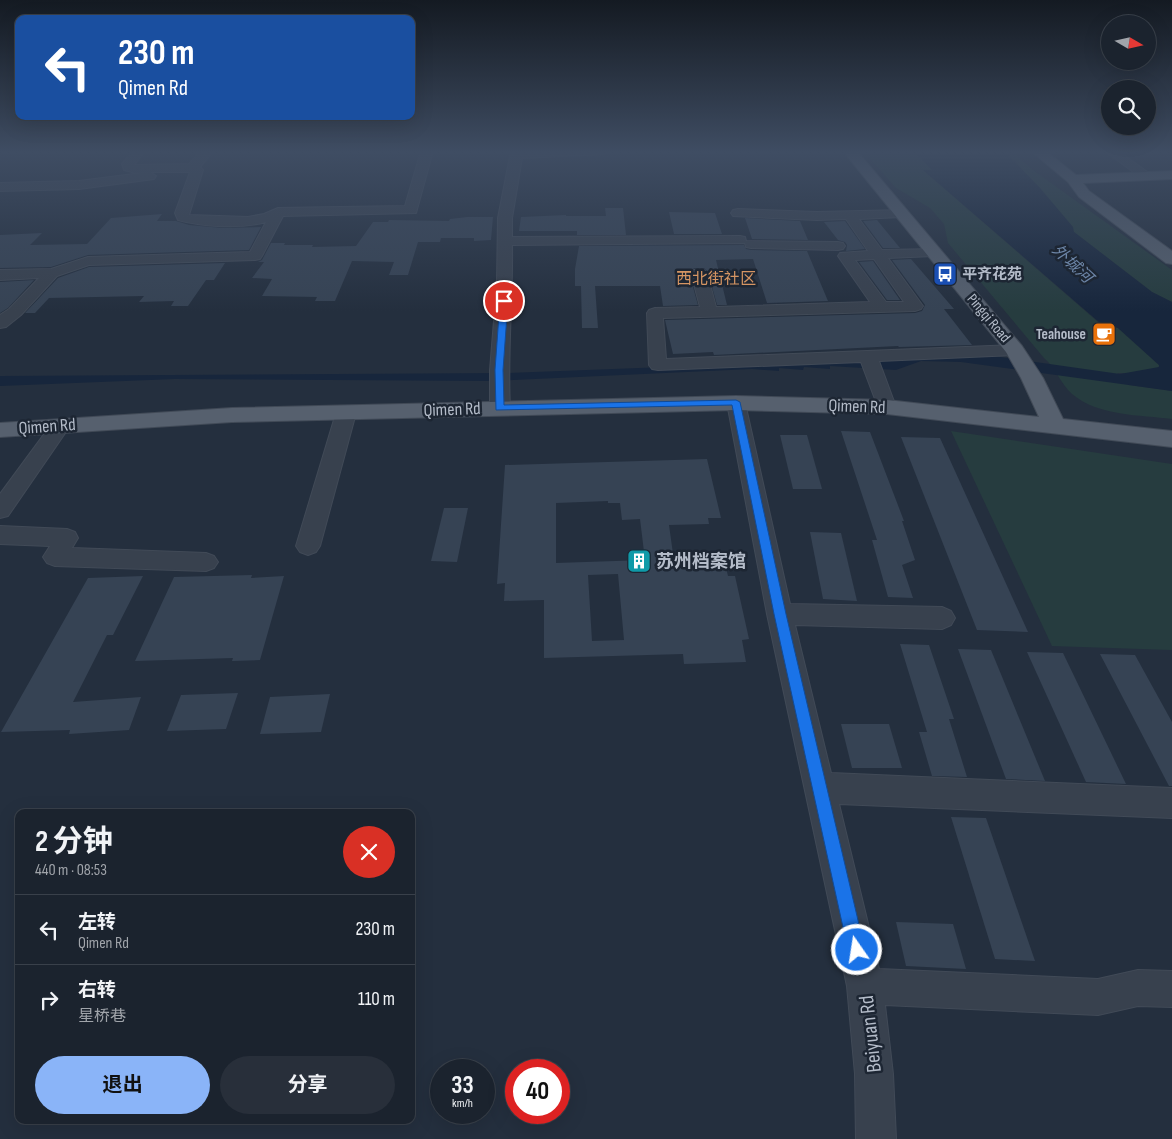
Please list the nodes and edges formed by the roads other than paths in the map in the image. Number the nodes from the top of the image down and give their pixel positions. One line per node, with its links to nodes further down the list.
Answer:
1 (185, 204): 7 (street)
2 (412, 204): 7 (street)
3 (508, 204): 12 (street)
4 (893, 204): 8 (main road, Pingqi Road)
5 (1098, 204): 17 (main road)
6 (1113, 204): 13 (main road)
7 (278, 212): 18 (street)
8 (901, 213): 10 (street); 15 (main road, Pingqi Road)
9 (738, 214): 11 (street)
10 (849, 214): 11 (street); 16 (street)
11 (817, 216): 14 (street)
12 (505, 241): 14 (street); 28 (street)
13 (1172, 246)
14 (841, 251): 16 (street); 21 (street)
15 (933, 252): 16 (street); 25 (main road, Pingqi Road)
16 (878, 254): 21 (street)
17 (1172, 259)
18 (52, 273): 20 (street); 23 (street)
19 (699, 273): 22 (street)
20 (2, 277)
21 (881, 307): 22 (street)
22 (708, 312): 24 (street)
23 (0, 323)
24 (870, 361): 25 (street); 27 (street)
25 (1024, 364): 31 (main road, Pingqi Road)
26 (736, 402): 27 (main road, Qimen Rd); 28 (main road, Qimen Rd); 38 (street, Beiyuan Rd)
27 (887, 407): 31 (main road, Qimen Rd)
28 (500, 408): 29 (main road, Qimen Rd)
29 (346, 413): 30 (main road, Qimen Rd); 36 (street)
30 (60, 426): 32 (main road, Qimen Rd); 34 (street)
31 (1055, 426): 33 (main road, Qimen Rd)
32 (0, 430)
33 (1172, 439)
34 (0, 510)
35 (0, 535): 37 (street)
36 (308, 546)
37 (206, 562)
38 (780, 614): 39 (street); 40 (street, Beiyuan Rd)
39 (942, 618)
40 (819, 788): 41 (street); 42 (street, Beiyuan Rd)
41 (1172, 803)
42 (865, 986): 43 (street); 44 (street, Beiyuan Rd)
43 (1172, 989)
44 (876, 1139)

